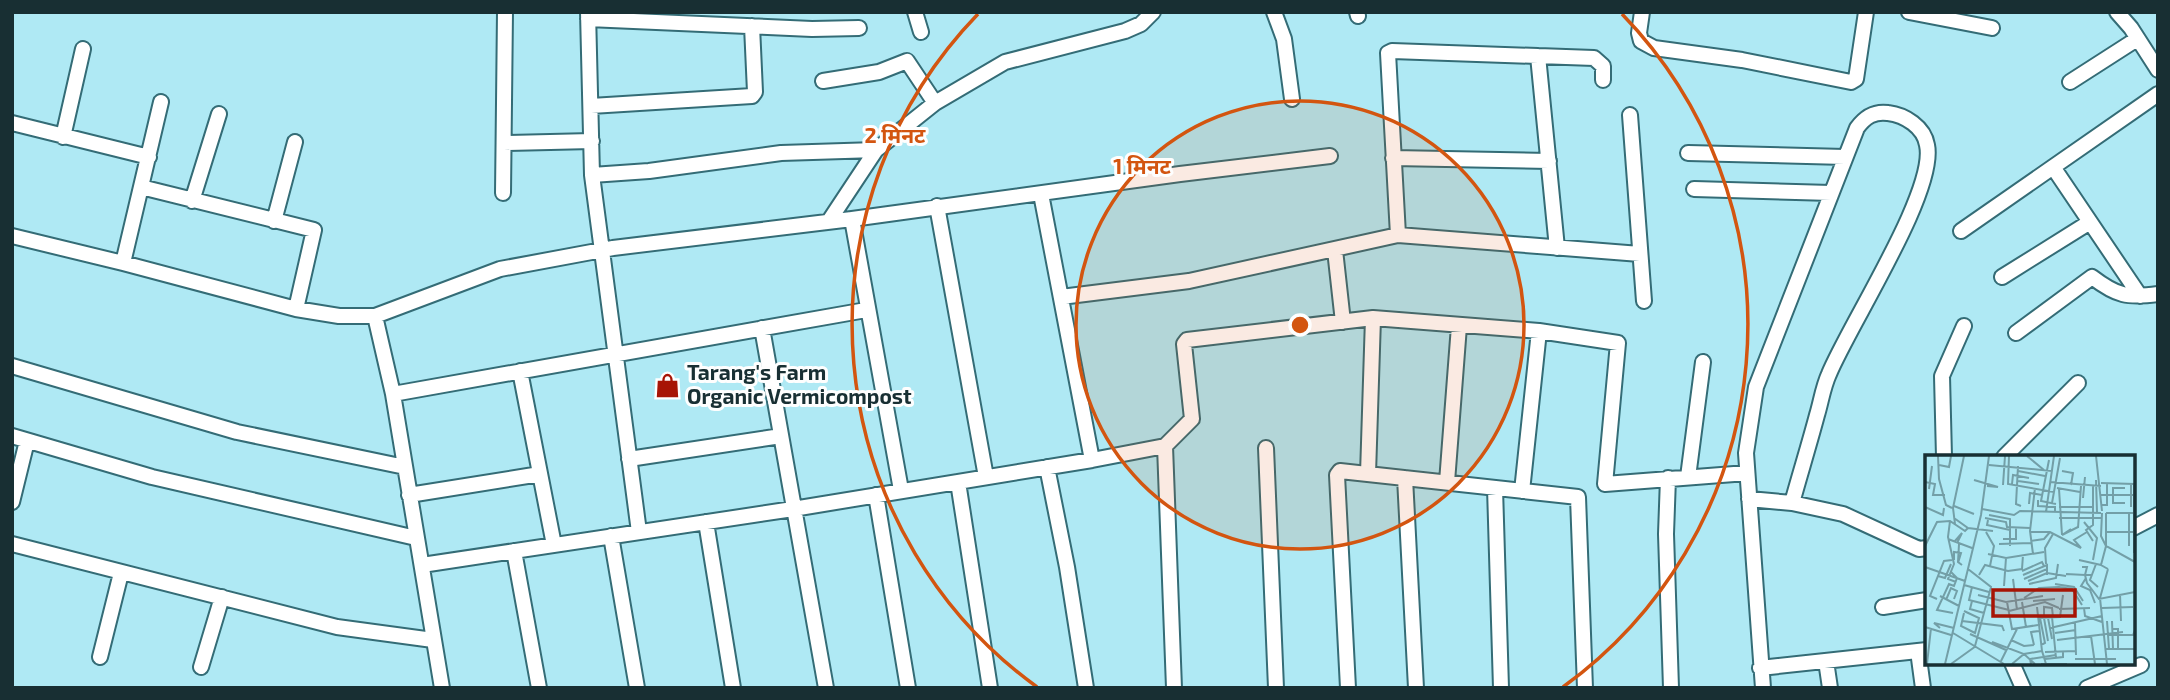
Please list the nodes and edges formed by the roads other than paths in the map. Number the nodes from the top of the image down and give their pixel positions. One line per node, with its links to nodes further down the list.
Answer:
1 (505, 12): 32 (street)
2 (915, 12): 13 (street)
3 (1153, 12): 24 (street)
4 (1274, 12): 22 (street)
5 (1642, 12): 6 (street)
6 (1866, 12)
7 (1909, 12): 12 (street)
8 (2117, 12): 14 (street)
9 (588, 15): 10 (street); 25 (street)
10 (752, 26): 11 (street); 25 (street)
11 (859, 28)
12 (1992, 28)
13 (921, 32)
14 (2137, 39): 17 (street); 20 (street)
15 (83, 49): 29 (street)
16 (1538, 56): 18 (street); 38 (street); 39 (street)
17 (2158, 70)
18 (1603, 80)
19 (823, 81): 24 (street)
20 (2070, 82)
21 (2158, 94): 40 (street)
22 (1292, 99)
23 (161, 102): 36 (street)
24 (935, 103): 33 (street)
25 (591, 106): 30 (street)
26 (219, 114): 47 (street)
27 (1630, 115): 59 (street)
28 (12, 123): 29 (street)
29 (63, 137): 36 (street)
30 (592, 141): 32 (street); 41 (street)
31 (295, 142): 50 (street)
32 (504, 143): 44 (street)
33 (876, 150): 41 (street); 51 (street)
34 (1688, 153): 37 (street)
35 (1330, 156): 46 (street)
36 (149, 157): 42 (street)
37 (1845, 157): 45 (street); 108 (street)
38 (1393, 158): 39 (street); 54 (street)
39 (1549, 161): 56 (street)
40 (2053, 167): 52 (street); 53 (street)
41 (593, 175): 58 (street)
42 (141, 187): 47 (street); 60 (street)
43 (1694, 189): 45 (street)
44 (503, 193)
45 (1831, 193): 92 (street)
46 (1041, 194): 48 (street); 64 (street)
47 (192, 201): 50 (street)
48 (937, 206): 49 (street); 95 (street)
49 (852, 219): 51 (street); 67 (street)
50 (274, 221): 66 (street)
51 (829, 221): 58 (street)
52 (2090, 222): 61 (street); 63 (street)
53 (1961, 231)
54 (1398, 235): 56 (street); 57 (street)
55 (12, 236): 60 (street)
56 (1557, 248): 59 (street)
57 (1335, 250): 64 (street); 70 (street)
58 (601, 251): 68 (street); 76 (street)
59 (1640, 254): 65 (street)
60 (123, 263): 66 (street)
61 (2002, 277)
62 (2158, 294): 63 (street)
63 (2140, 296): 75 (street)
64 (1061, 297): 89 (street)
65 (1644, 301)
66 (296, 309): 68 (street)
67 (866, 310): 73 (street); 102 (street)
68 (375, 316): 81 (street)
69 (1373, 318): 70 (street); 71 (street); 94 (street)
70 (1343, 322): 84 (street)
71 (1459, 326): 74 (street); 100 (street)
72 (1964, 326): 86 (street)
73 (762, 328): 76 (street); 82 (street)
74 (1539, 331): 98 (street); 103 (street)
75 (2016, 333)
76 (615, 354): 79 (street); 88 (street)
77 (1703, 362): 96 (street)
78 (12, 366): 90 (street)
79 (520, 371): 81 (street); 93 (street)
80 (2078, 383): 87 (street)
81 (393, 394): 90 (street)
82 (781, 436): 88 (street); 109 (street)
83 (20, 439): 107 (street); 115 (street)
84 (1165, 446): 89 (street); 141 (street)
85 (1266, 448): 142 (street)
86 (1944, 455)
87 (2006, 455)
88 (629, 459): 113 (street)
89 (1092, 460): 91 (street)
90 (405, 467): 104 (street)
91 (1047, 467): 95 (street); 140 (street)
92 (1747, 472): 96 (street); 106 (street)
93 (540, 474): 104 (street); 117 (street)
94 (1368, 474): 97 (street); 143 (street)
95 (986, 477): 99 (street)
96 (1688, 477): 98 (street)
97 (1405, 478): 100 (street); 144 (street)
98 (1668, 478): 147 (street)
99 (958, 482): 102 (street); 139 (street)
100 (1447, 482): 101 (street)
101 (1495, 488): 103 (street); 145 (street)
102 (901, 490): 105 (street)
103 (1522, 491): 146 (street)
104 (409, 495): 115 (street)
105 (876, 495): 109 (street); 138 (street)
106 (1749, 499): 108 (street); 132 (street)
107 (12, 502)
108 (1792, 503): 118 (street)
109 (793, 509): 111 (street); 137 (street)
110 (2158, 515): 112 (street)
111 (706, 522): 113 (street); 136 (street)
112 (2135, 527)
113 (639, 532): 114 (street)
114 (611, 536): 117 (street); 135 (street)
115 (416, 538): 120 (street)
116 (12, 544): 121 (street)
117 (554, 545): 119 (street)
118 (1925, 548)
119 (514, 551): 120 (street); 134 (street)
120 (422, 565): 125 (street)
121 (121, 573): 122 (street); 127 (street)
122 (222, 597): 125 (street); 131 (street)
123 (1925, 600): 124 (street)
124 (1883, 607)
125 (433, 640): 133 (street)
126 (1922, 651): 128 (street); 150 (street)
127 (100, 657)
128 (1826, 661): 132 (street); 149 (street)
129 (2013, 665): 151 (street)
130 (2141, 665): 152 (street)
131 (201, 667)
132 (1760, 668): 148 (street)
133 (442, 688)
134 (539, 688)
135 (637, 688)
136 (733, 688)
137 (826, 688)
138 (908, 688)
139 (990, 688)
140 (1086, 688)
141 (1174, 688)
142 (1276, 688)
143 (1348, 688)
144 (1416, 688)
145 (1501, 688)
146 (1585, 688)
147 (1671, 688)
148 (1763, 688)
149 (1830, 688)
150 (1923, 688)
151 (2023, 688)
152 (2087, 688)

